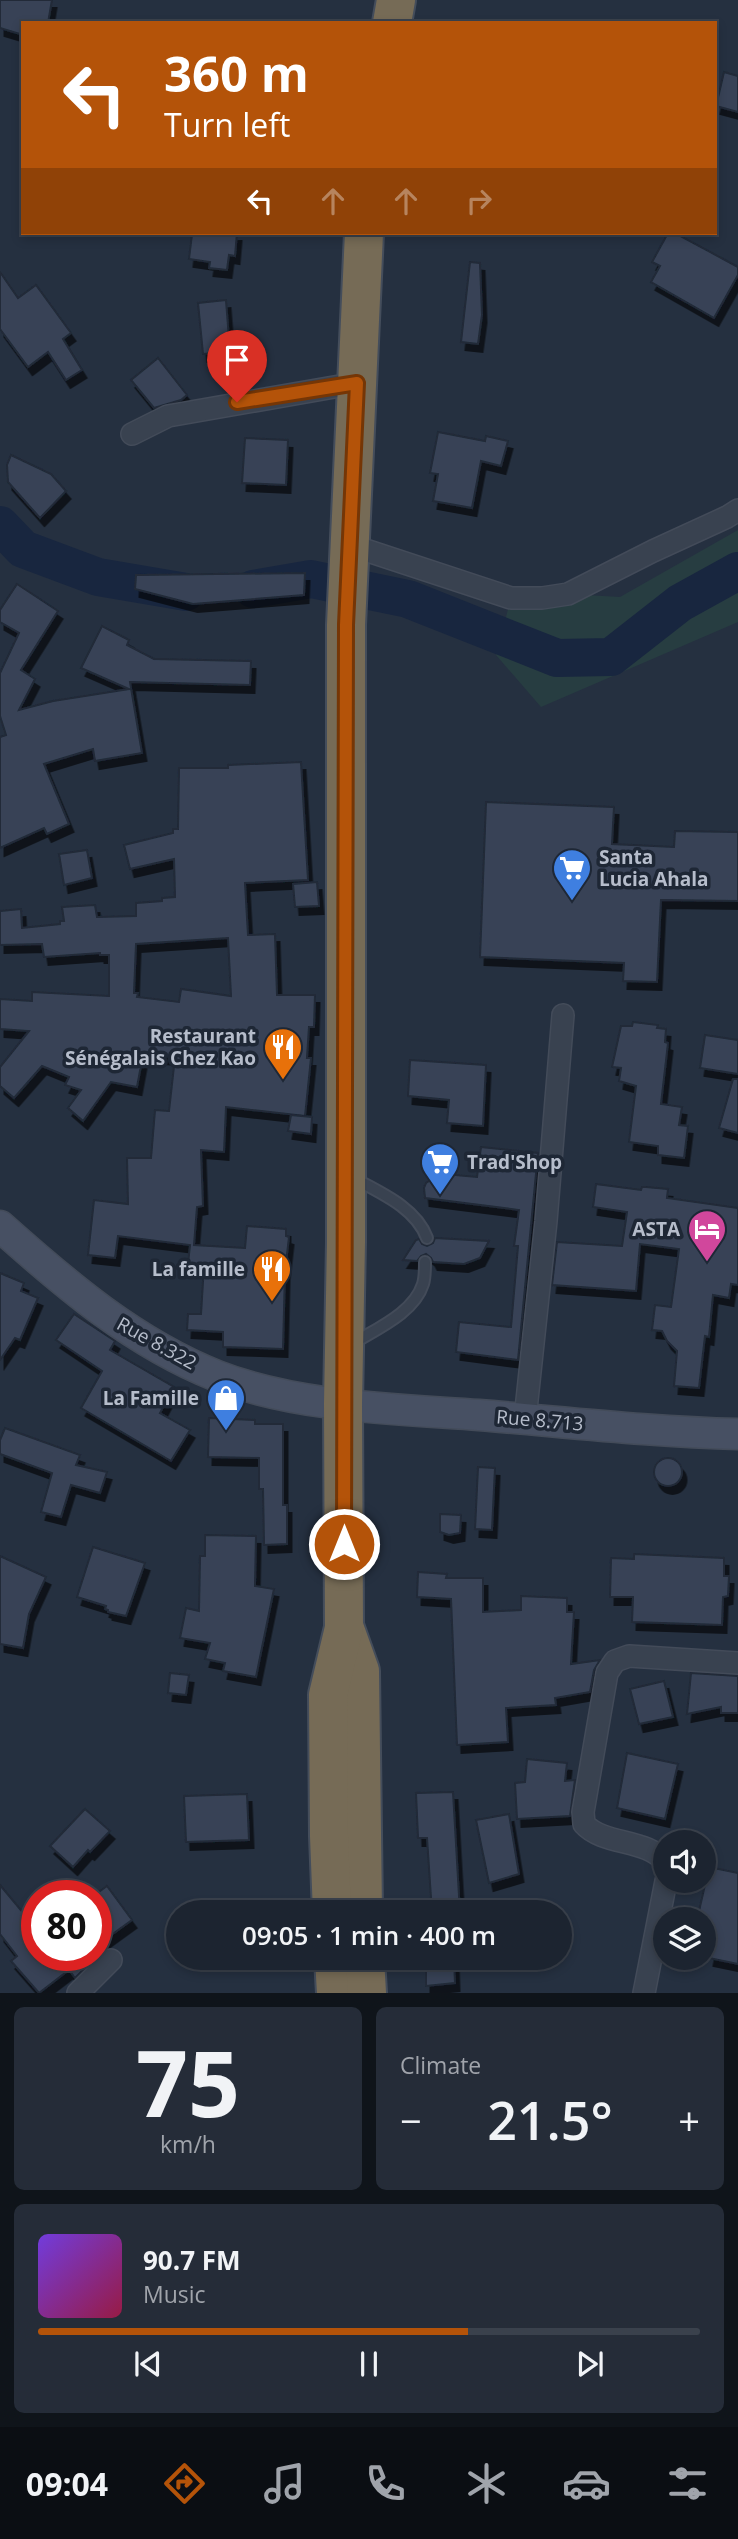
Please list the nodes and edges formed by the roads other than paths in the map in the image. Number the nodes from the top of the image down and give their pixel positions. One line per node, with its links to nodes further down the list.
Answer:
1 (364, 235): 2 (highway)
2 (357, 383): 3 (street); 5 (highway)
3 (132, 434)
4 (738, 510): 5 (street)
5 (350, 545): 7 (highway)
6 (564, 1015): 13 (street)
7 (346, 1174): 9 (lane); 11 (highway)
8 (0, 1226): 12 (main road, Rue 8.322)
9 (427, 1238)
10 (425, 1262): 11 (lane)
11 (344, 1349): 12 (highway)
12 (343, 1404): 13 (main road, Rue 8.713); 15 (highway)
13 (525, 1419): 14 (main road, Rue 8.713)
14 (738, 1434)
15 (345, 1628): 19 (highway); 20 (highway)
16 (738, 1662): 17 (street)
17 (653, 1853)
18 (664, 1893): 27 (street)
19 (331, 1900)
20 (363, 1900)
21 (335, 1970): 25 (highway)
22 (366, 1970): 26 (highway)
23 (100, 1971): 24 (street)
24 (78, 1993)
25 (336, 1993)
26 (367, 1993)
27 (644, 1993)

